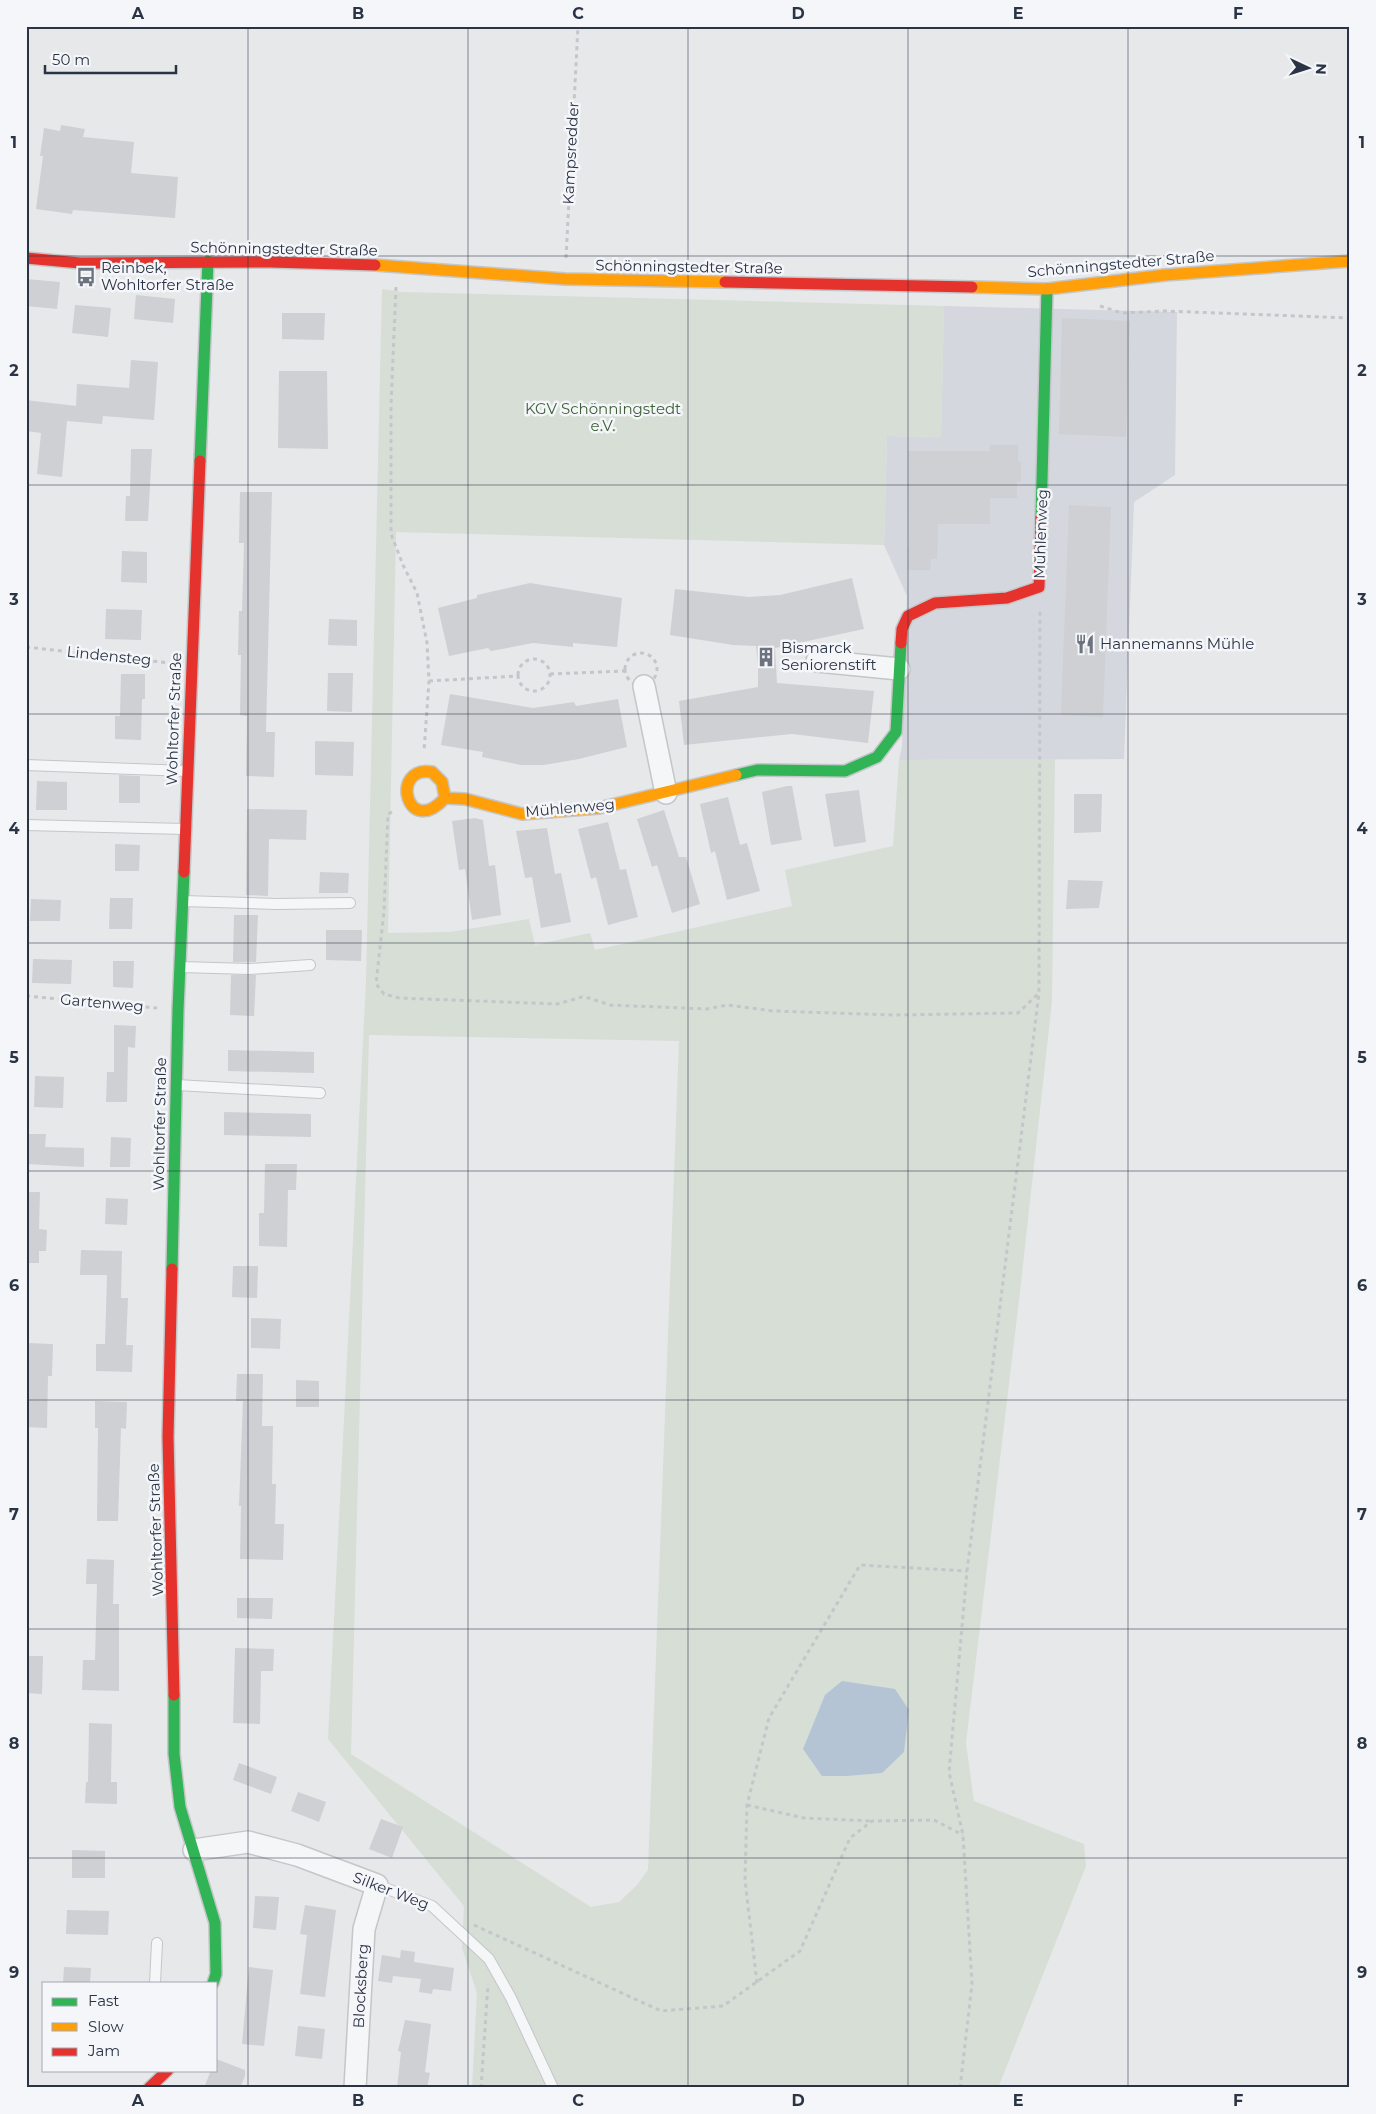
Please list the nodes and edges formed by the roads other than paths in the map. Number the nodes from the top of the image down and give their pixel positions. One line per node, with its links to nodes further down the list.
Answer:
1 (26, 258): 3 (street, Schönningstedter Straße)
2 (1350, 261): 4 (street, Schönningstedter Straße)
3 (208, 262): 4 (street, Schönningstedter Straße); 9 (street, Wohltorfer Straße)
4 (1048, 289): 6 (street, Mühlenweg)
5 (817, 662): 6 (street)
6 (899, 670): 10 (street, Mühlenweg)
7 (644, 686): 10 (street)
8 (26, 765): 9 (lane)
9 (187, 771): 13 (street, Wohltorfer Straße)
10 (666, 793): 11 (street, Mühlenweg)
11 (445, 798): 11 (street)
12 (26, 825): 13 (lane)
13 (185, 829): 14 (street, Wohltorfer Straße)
14 (182, 901): 15 (lane); 17 (street, Wohltorfer Straße)
15 (350, 903)
16 (310, 965): 17 (lane)
17 (180, 966): 18 (street, Wohltorfer Straße)
18 (176, 1084): 19 (lane); 20 (street, Wohltorfer Straße)
19 (320, 1093)
20 (194, 1850): 21 (street, Silker Weg); 24 (street, Wohltorfer Straße)
21 (377, 1885): 27 (street, Blocksberg); 28 (lane, Silker Weg)
22 (157, 1943): 23 (lane)
23 (156, 1982)
24 (213, 1982)
25 (166, 2072): 26 (street)
26 (149, 2088)
27 (355, 2088)
28 (552, 2088)

